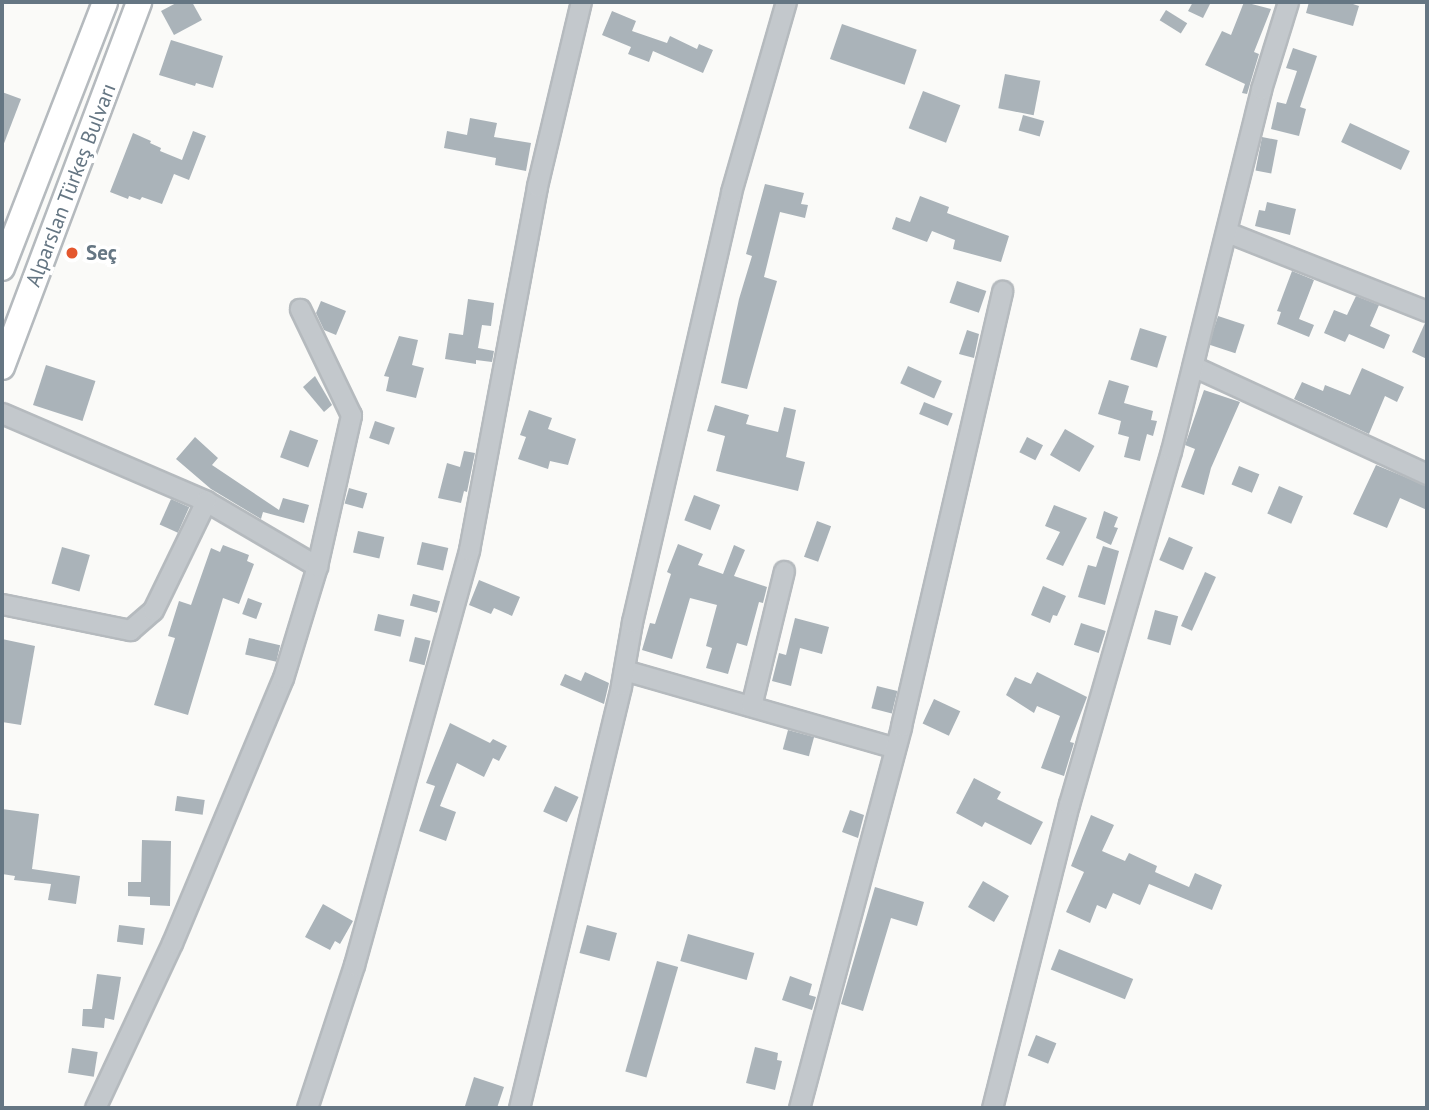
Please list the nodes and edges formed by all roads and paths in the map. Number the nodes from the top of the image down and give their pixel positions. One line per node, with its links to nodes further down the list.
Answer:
1 (105, 2): 7 (main road)
2 (139, 2): 12 (main road, Alparslan Türkeş Bulvarı)
3 (581, 2): 23 (street)
4 (786, 2): 19 (street)
5 (1288, 2): 6 (street)
6 (1227, 232): 10 (street); 11 (street)
7 (2, 268)
8 (1002, 291): 21 (street)
9 (300, 309): 16 (street)
10 (1427, 311)
11 (1193, 366): 14 (street); 26 (street)
12 (2, 368)
13 (2, 413): 15 (street)
14 (1427, 474)
15 (206, 501): 16 (street); 18 (street)
16 (317, 566): 22 (street)
17 (784, 571): 20 (street)
18 (2, 604)
19 (624, 670): 20 (street); 24 (street)
20 (751, 706): 21 (street)
21 (893, 747): 25 (street)
22 (95, 1108)
23 (307, 1108)
24 (519, 1108)
25 (799, 1108)
26 (992, 1108)

